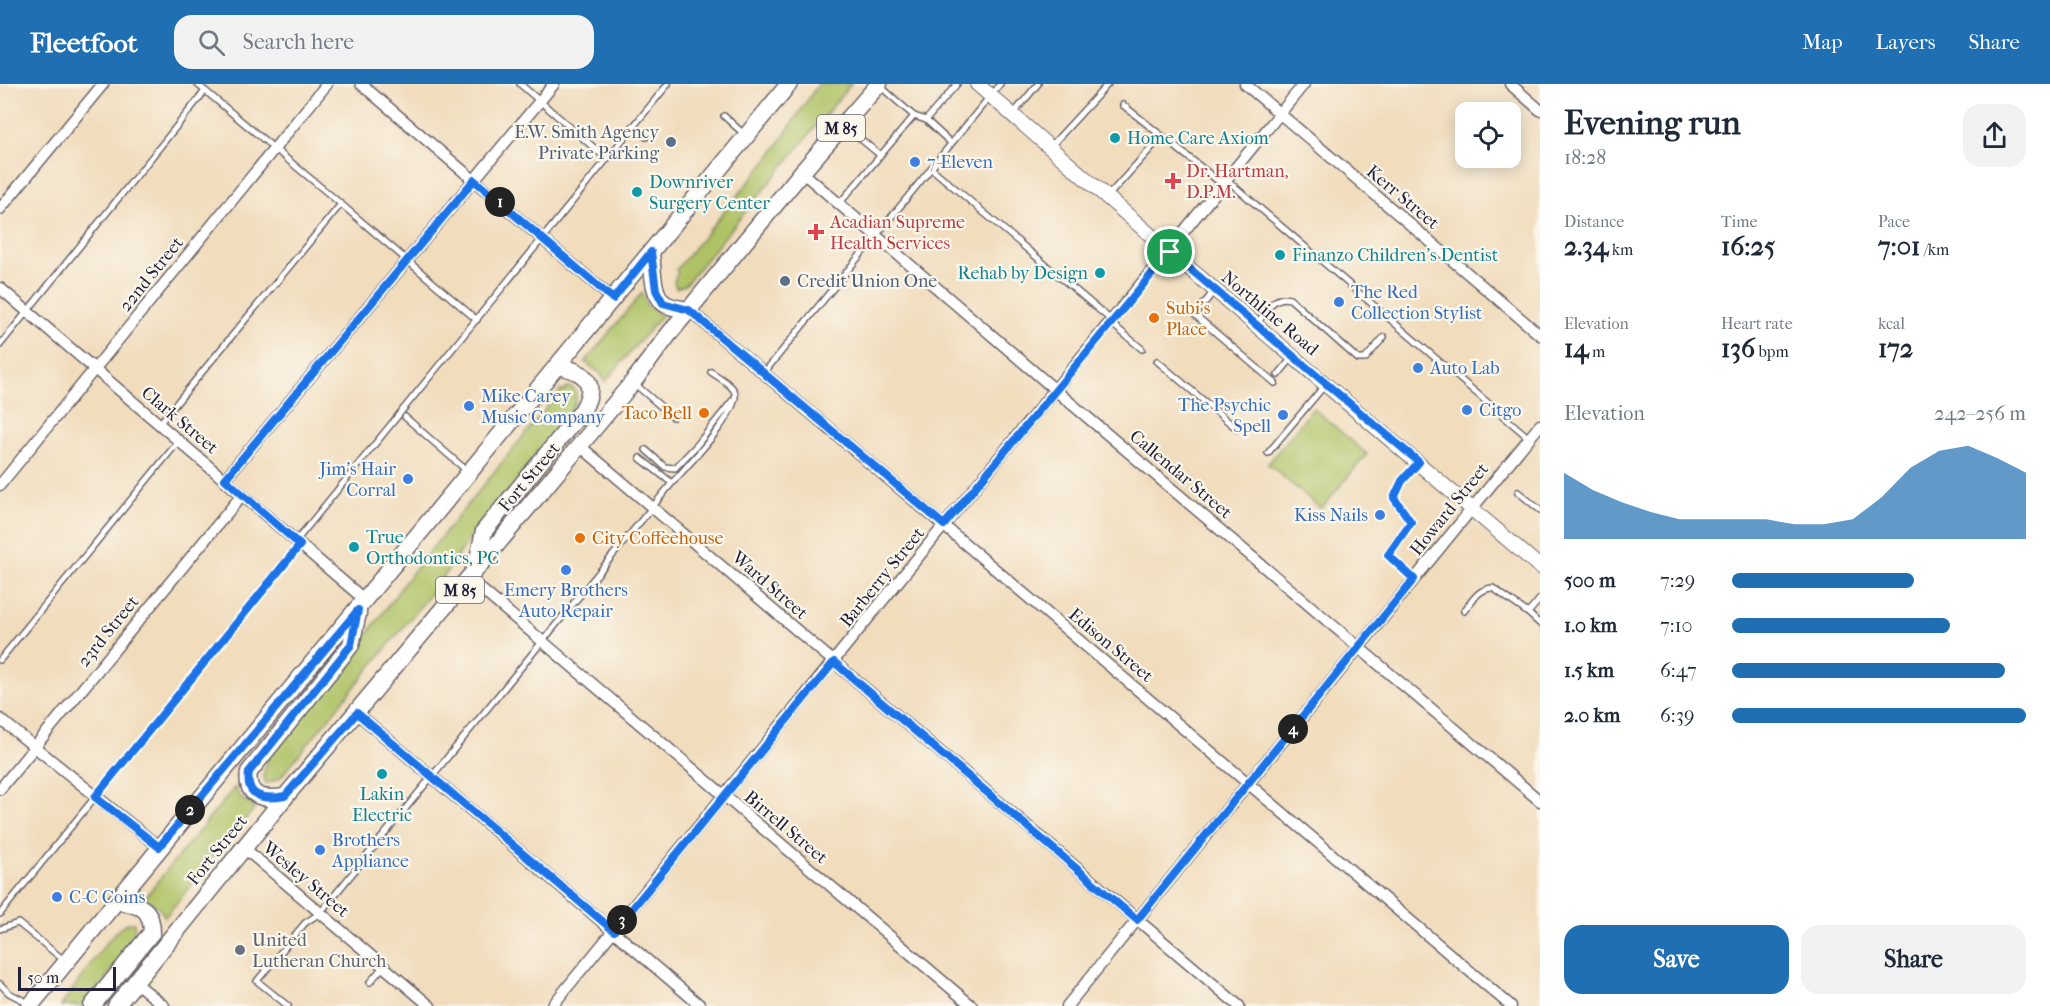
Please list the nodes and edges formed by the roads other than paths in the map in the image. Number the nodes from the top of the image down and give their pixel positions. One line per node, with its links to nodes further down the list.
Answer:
1 (103, 84): 45 (street)
2 (197, 84): 18 (lane)
3 (327, 84): 35 (street, 22nd Street)
4 (361, 84): 40 (street)
5 (520, 84): 20 (lane)
6 (554, 84): 20 (street)
7 (668, 84): 29 (lane)
8 (789, 84): 30 (main road)
9 (957, 84): 27 (lane)
10 (977, 84): 19 (main road, Northline Road)
11 (1000, 84): 19 (lane)
12 (1038, 84): 24 (lane)
13 (1108, 84): 34 (lane)
14 (1245, 84): 23 (street, Kerr Street)
15 (1304, 84): 23 (street, Barberry Street)
16 (1509, 84): 22 (street)
17 (879, 85): 26 (lane); 28 (main road, Fort Street / M 85)
18 (205, 91): 35 (lane); 55 (lane)
19 (991, 96): 24 (main road, Northline Road); 33 (lane)
20 (540, 101): 37 (lane); 40 (street)
21 (1123, 105): 31 (lane)
22 (1540, 110)
23 (1281, 114): 41 (street, Barberry Street); 59 (street, Kerr Street)
24 (1013, 115): 34 (main road, Northline Road)
25 (724, 116): 30 (lane)
26 (914, 116): 27 (lane); 36 (lane)
27 (926, 120): 33 (lane)
28 (843, 125): 36 (lane); 39 (main road, Fort Street / M 85)
29 (633, 126): 32 (lane); 37 (lane)
30 (747, 136): 48 (main road)
31 (1162, 136): 41 (lane); 42 (lane)
32 (646, 137)
33 (951, 143): 38 (lane)
34 (1050, 147): 42 (main road, Northline Road)
35 (276, 149): 43 (lane); 66 (street, 22nd Street)
36 (880, 155): 44 (lane)
37 (607, 159): 47 (lane)
38 (931, 168): 46 (lane); 57 (lane)
39 (802, 172): 44 (street, Callendar Street); 54 (main road, Fort Street / M 85)
40 (474, 180): 47 (street); 50 (street)
41 (1225, 182): 49 (street, Barberry Street); 80 (lane)
42 (1107, 197): 49 (main road, Northline Road)
43 (341, 204): 50 (lane); 77 (lane)
44 (839, 204): 46 (street, Callendar Street)
45 (0, 209)
46 (877, 236): 68 (lane); 73 (street, Callendar Street)
47 (542, 239): 53 (street); 56 (lane)
48 (651, 252): 53 (main road); 54 (main road)
49 (1170, 252): 52 (main road, Northline Road); 57 (street, Barberry Street)
50 (407, 261): 56 (lane); 88 (street)
51 (0, 288): 55 (street, Clark Street)
52 (1215, 290): 58 (main road, Northline Road); 71 (lane)
53 (613, 299): 65 (main road)
54 (689, 310): 68 (street, Edison Street); 70 (main road, Fort Street / M 85)
55 (27, 311): 61 (lane); 66 (street, Clark Street)
56 (477, 320): 97 (lane)
57 (1112, 323): 62 (lane); 73 (street, Barberry Street)
58 (1256, 325): 60 (lane); 63 (main road, Northline Road)
59 (1540, 335)
60 (1384, 337)
61 (0, 345)
62 (1142, 349)
63 (1293, 356): 69 (lane); 72 (main road, Northline Road)
64 (1157, 361): 79 (lane)
65 (558, 366): 87 (main road); 99 (main road)
66 (95, 369): 77 (street, Clark Street); 90 (street, 22nd Street)
67 (711, 372): 74 (lane)
68 (763, 374): 96 (street, Edison Street)
69 (1278, 375)
70 (633, 382): 76 (lane); 82 (main road, Fort Street / M 85)
71 (1275, 383)
72 (1326, 384): 84 (lane); 86 (main road, Northline Road)
73 (1056, 389): 96 (street, Barberry Street); 107 (street, Callendar Street)
74 (735, 396): 83 (lane); 89 (lane)
75 (405, 417): 87 (lane)
76 (673, 417)
77 (160, 423): 81 (street, Clark Street)
78 (1540, 425): 80 (street, Howard Street)
79 (1237, 429)
80 (1529, 438): 94 (street, Howard Street)
81 (179, 440): 88 (street, Clark Street); 108 (lane)
82 (580, 446): 93 (street, Ward Street); 99 (main road, Fort Street / M 85)
83 (646, 450)
84 (1268, 453)
85 (640, 458): 89 (lane)
86 (1419, 462): 94 (main road, Northline Road); 100 (lane)
87 (470, 473): 102 (main road)
88 (225, 479): 92 (street, Clark Street)
89 (672, 483): 93 (lane)
90 (0, 485)
91 (1518, 492): 95 (lane)
92 (242, 495): 97 (street, Clark Street); 112 (street, 23rd Street)
93 (654, 507): 106 (lane); 109 (street, Ward Street)
94 (1471, 508): 98 (main road, Northline Road); 100 (street, Howard Street)
95 (1540, 510)
96 (944, 525): 109 (street, Barberry Street); 114 (street, Edison Street)
97 (298, 543): 102 (street, Clark Street); 118 (lane)
98 (1539, 565)
99 (472, 576): 106 (street, Birrell Street); 110 (main road, Fort Street / M 85)
100 (1414, 579): 107 (street, Howard Street)
101 (1540, 599): 104 (lane)
102 (362, 605): 117 (main road); 120 (main road)
103 (1464, 611): 104 (lane)
104 (1528, 613): 105 (lane)
105 (1540, 624)
106 (543, 641): 113 (lane); 116 (street, Birrell Street)
107 (1360, 647): 114 (street, Howard Street); 119 (street, Callendar Street)
108 (0, 660)
109 (834, 662): 116 (street, Barberry Street); 125 (street, Ward Street)
110 (357, 713): 113 (street); 117 (main road, Fort Street / M 85)
111 (0, 718): 112 (street)
112 (35, 747): 115 (street, 23rd Street); 118 (street)
113 (432, 776): 123 (lane); 127 (street)
114 (1249, 783): 125 (street, Howard Street); 144 (street, Edison Street)
115 (0, 789)
116 (725, 795): 127 (street, Barberry Street); 141 (street, Birrell Street)
117 (285, 796): 121 (main road, Fort Street / M 85)
118 (95, 797): 120 (street); 124 (lane)
119 (1540, 801)
120 (159, 847): 122 (main road)
121 (243, 848): 123 (street, Wesley Street); 130 (main road, Fort Street / M 85)
122 (116, 901): 128 (main road); 134 (main road)
123 (320, 913): 129 (street, Wesley Street); 137 (lane)
124 (0, 914)
125 (1137, 920): 142 (street, Howard Street); 143 (street, Ward Street)
126 (0, 929): 128 (lane)
127 (614, 931): 139 (street, Barberry Street); 140 (street)
128 (66, 961): 133 (main road)
129 (383, 966): 131 (lane); 138 (street, Wesley Street)
130 (135, 982): 135 (main road, Fort Street / M 85); 136 (street)
131 (370, 982)
132 (0, 984): 133 (lane)
133 (31, 1006)
134 (92, 1006)
135 (116, 1006)
136 (164, 1006)
137 (288, 1006)
138 (430, 1006)
139 (552, 1006)
140 (701, 1006)
141 (972, 1006)
142 (1067, 1006)
143 (1239, 1006)
144 (1511, 1006)

